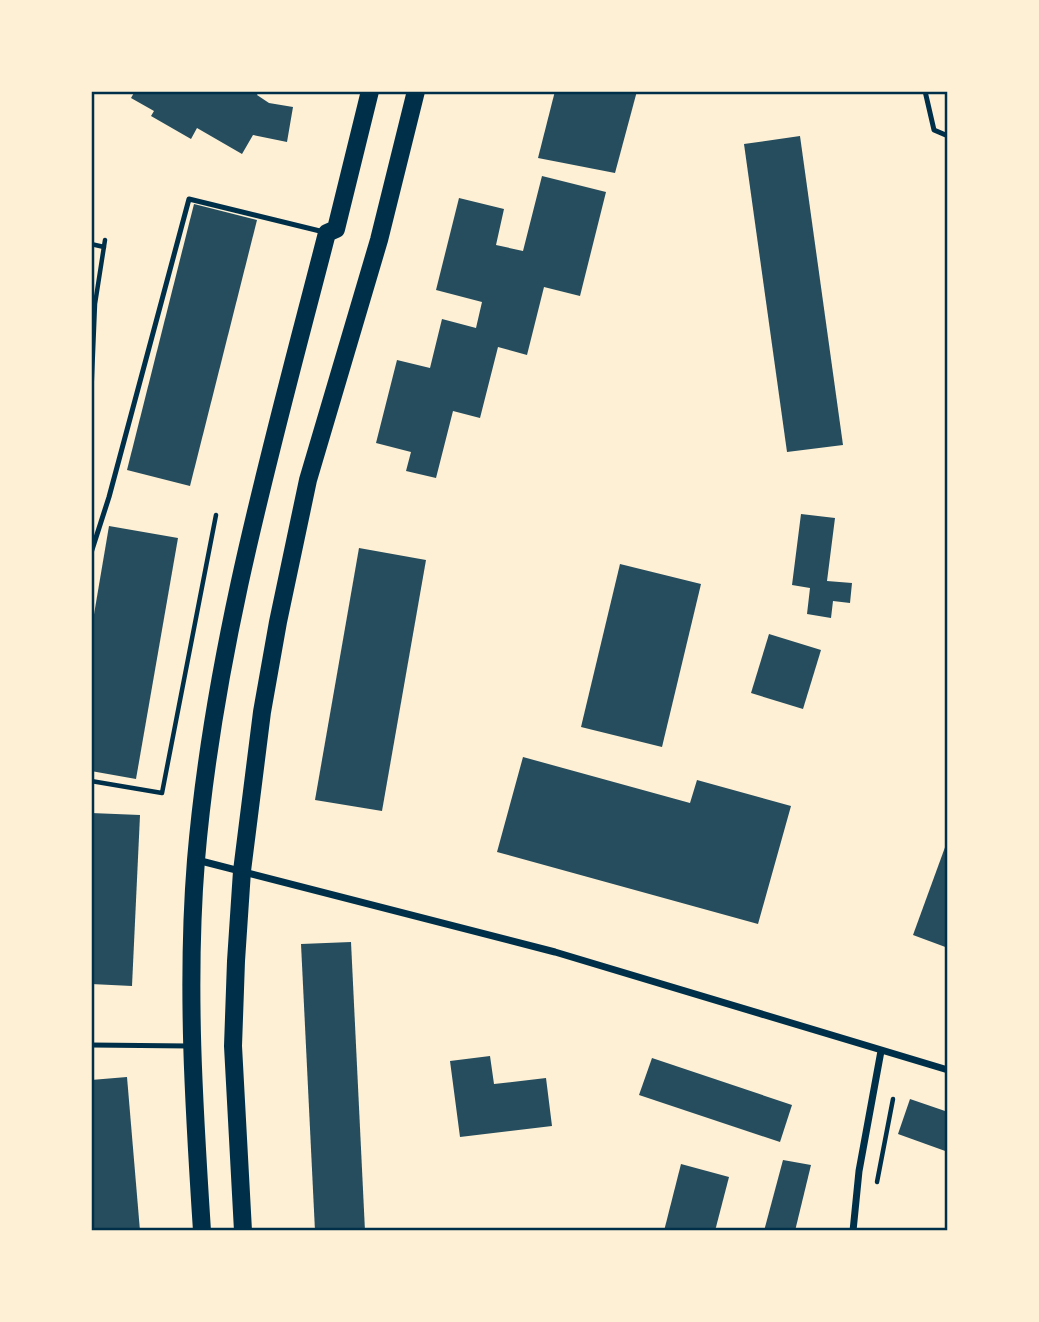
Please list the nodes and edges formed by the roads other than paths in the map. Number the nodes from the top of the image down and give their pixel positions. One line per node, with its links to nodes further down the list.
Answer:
1 (370, 91): 5 (main road)
2 (416, 91): 8 (main road)
3 (925, 91): 4 (lane)
4 (948, 136)
5 (327, 233): 6 (lane); 7 (main road)
6 (91, 553)
7 (196, 860): 8 (street); 10 (main road)
8 (242, 871): 11 (street); 14 (main road)
9 (91, 1045): 10 (lane)
10 (191, 1046): 13 (main road)
11 (881, 1051): 12 (street); 15 (street)
12 (948, 1070)
13 (202, 1231)
14 (243, 1231)
15 (853, 1231)

